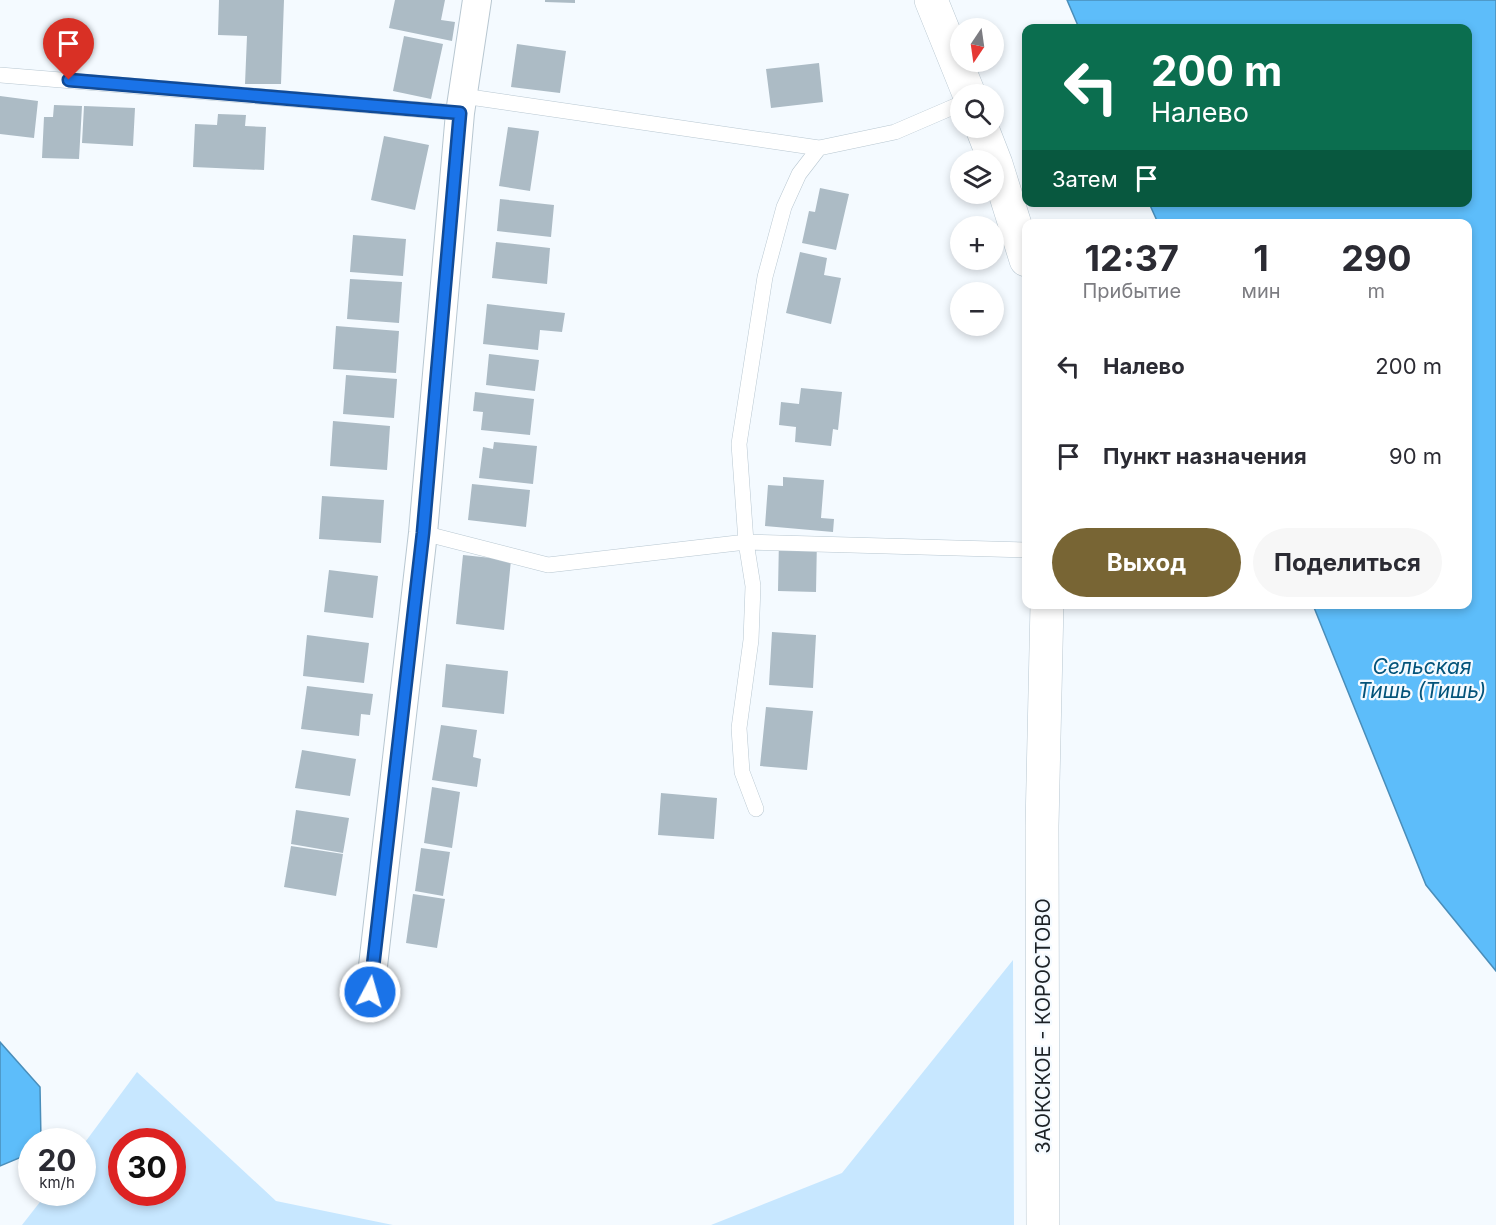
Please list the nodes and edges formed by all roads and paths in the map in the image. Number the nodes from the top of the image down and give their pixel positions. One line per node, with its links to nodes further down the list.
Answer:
1 (477, 0): 5 (street)
2 (931, 0): 4 (street)
3 (0, 75): 5 (lane)
4 (965, 84)
5 (461, 104): 8 (lane); 10 (street)
6 (950, 108): 8 (lane)
7 (986, 138): 9 (street)
8 (819, 148): 11 (lane)
9 (1022, 247)
10 (423, 533): 11 (lane); 15 (street)
11 (746, 542): 12 (lane); 14 (lane)
12 (1022, 550)
13 (1047, 609): 16 (street, ЗАОКСКОЕ - КОРОСТОВО)
14 (756, 809)
15 (370, 992)
16 (1043, 1225)

